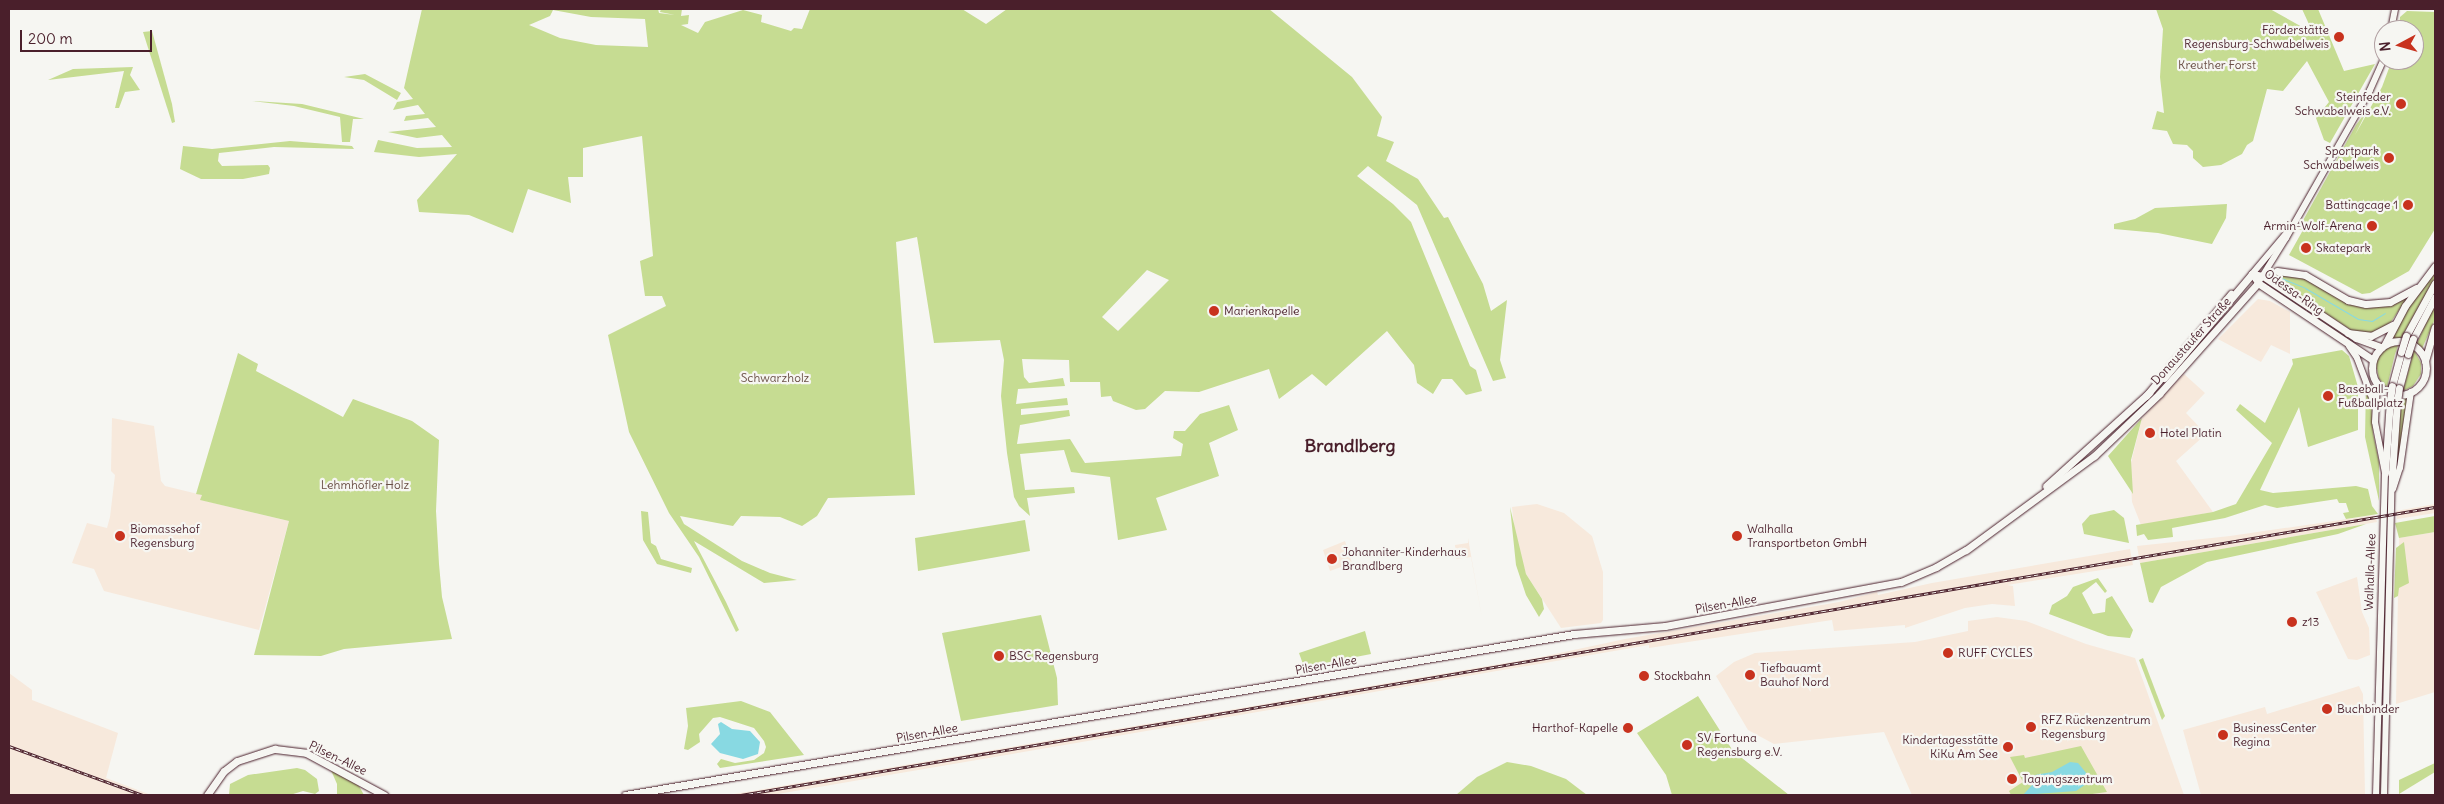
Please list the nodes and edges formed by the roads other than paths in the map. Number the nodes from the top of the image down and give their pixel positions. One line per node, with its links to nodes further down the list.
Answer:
1 (2379, 70): 2 (main road, Donaustaufer Straße)
2 (2290, 229): 5 (main road, Donaustaufer Straße); 6 (main road, Donaustaufer Straße)
3 (2435, 266): 9 (main road)
4 (2277, 270): 9 (main road)
5 (2252, 274): 6 (main road, Odessa-Ring); 7 (main road, Odessa-Ring); 22 (main road, Donaustaufer Straße)
6 (2263, 276): 7 (main road, Donaustaufer Straße); 14 (main road, Odessa-Ring)
7 (2258, 283): 15 (main road, Odessa-Ring); 25 (main road, Donaustaufer Straße)
8 (2435, 283): 16 (main road)
9 (2416, 288): 12 (main road)
10 (2231, 294): 22 (main road)
11 (2435, 297): 16 (main road)
12 (2395, 323): 14 (main road); 17 (main road)
13 (2435, 327): 19 (main road)
14 (2348, 333): 17 (main road, Odessa-Ring)
15 (2341, 338): 18 (main road, Odessa-Ring); 23 (main road)
16 (2410, 338): 28 (main road, Walhalla-Allee, bridge)
17 (2383, 346): 18 (main road); 19 (main road)
18 (2373, 360): 20 (main road)
19 (2425, 361): 21 (main road)
20 (2376, 383): 21 (main road); 23 (main road)
21 (2411, 392): 29 (main road)
22 (2146, 396): 24 (main road, Donaustaufer Straße)
23 (2375, 405): 28 (main road)
24 (2124, 417): 25 (main road); 26 (main road, Donaustaufer Straße)
25 (2130, 423): 27 (main road, Donaustaufer Straße)
26 (2088, 449): 30 (main road, Pilsen-Allee)
27 (2094, 456): 30 (main road, Pilsen-Allee)
28 (2388, 473): 29 (main road, Walhalla-Allee); 34 (main road, Walhalla-Allee)
29 (2391, 498): 35 (main road, Walhalla-Allee)
30 (2014, 515): 33 (main road, Pilsen-Allee)
31 (207, 795): 32 (main road, Pilsen-Allee)
32 (384, 795)
33 (625, 795)
34 (2376, 795)
35 (2384, 795)

